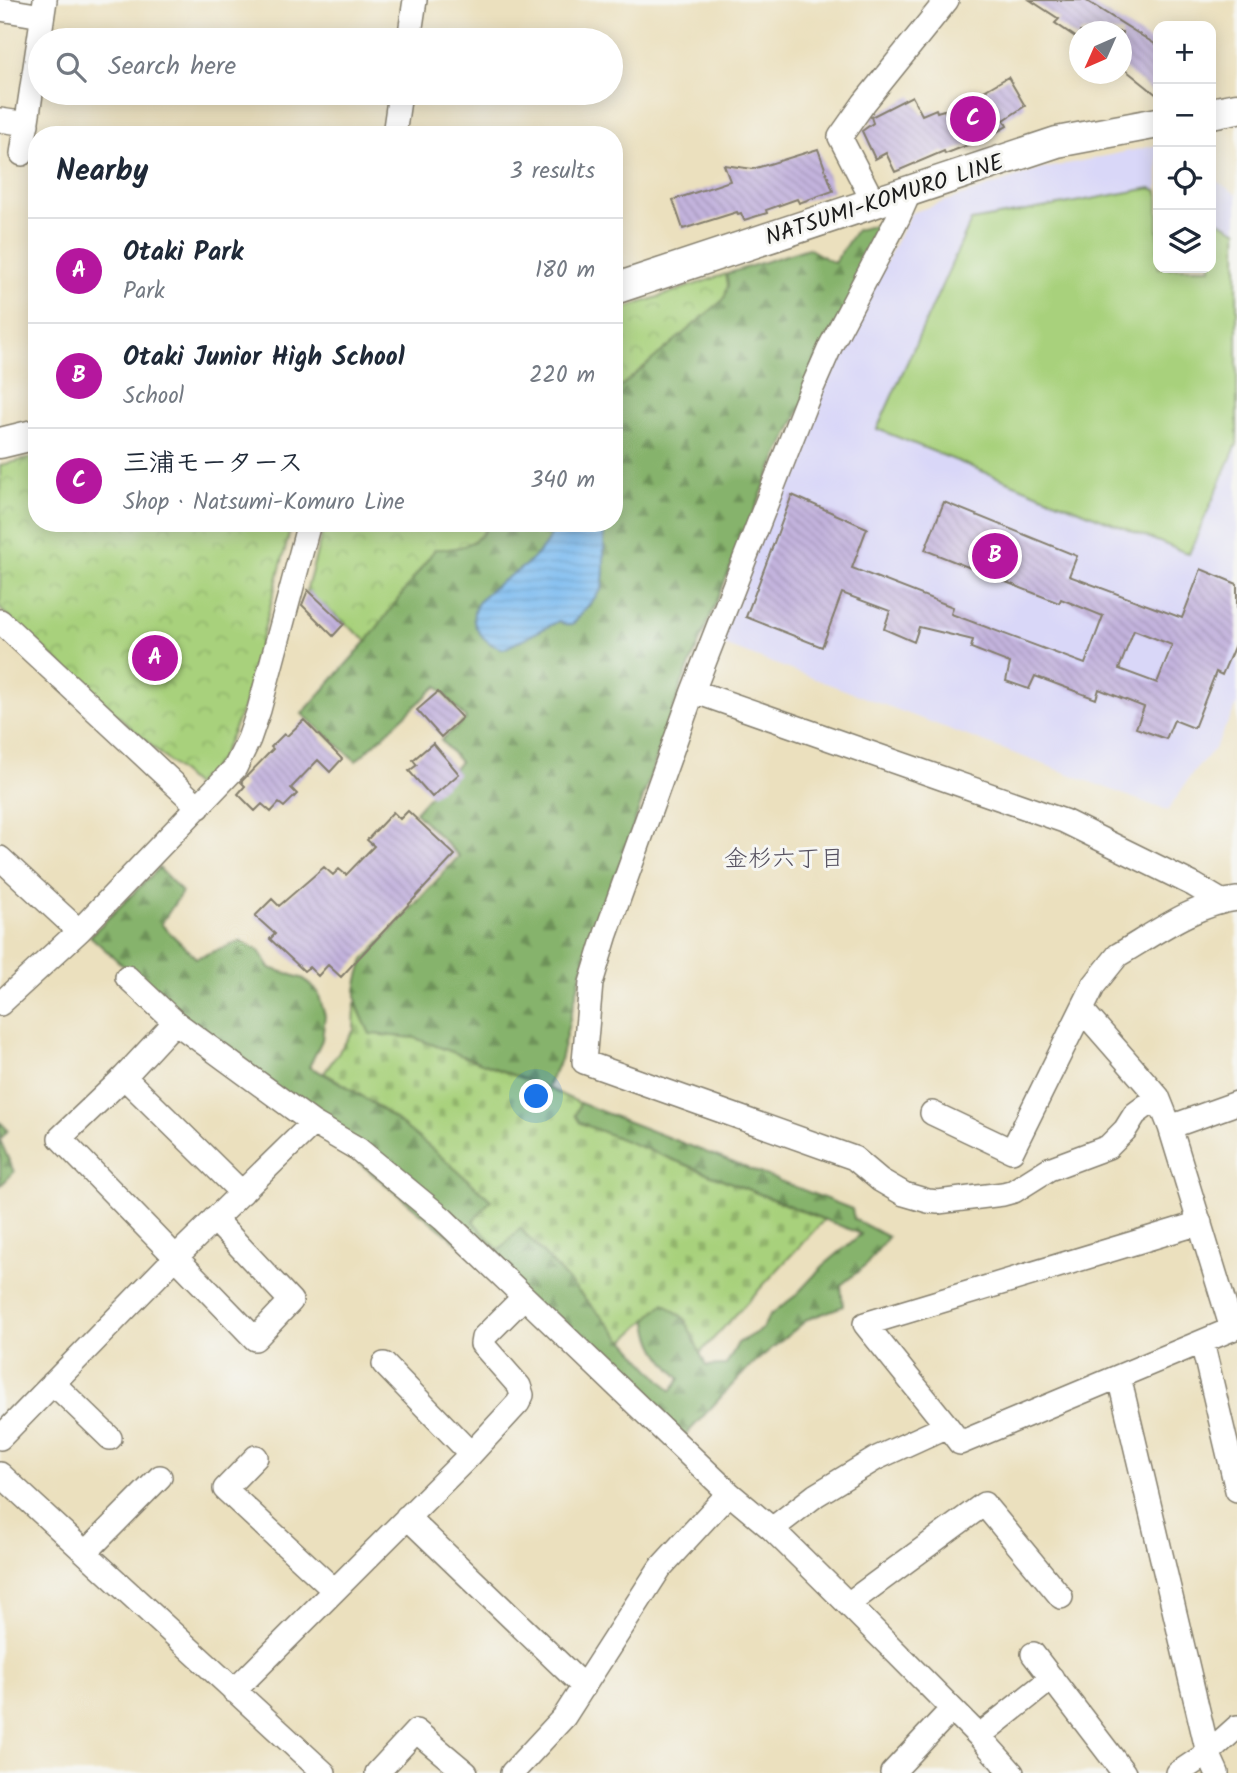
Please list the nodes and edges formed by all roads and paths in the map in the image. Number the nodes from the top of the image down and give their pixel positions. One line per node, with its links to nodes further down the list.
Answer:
1 (415, 0): 6 (street)
2 (947, 0): 17 (street)
3 (44, 8): 4 (street); 5 (street)
4 (0, 9)
5 (41, 28)
6 (411, 28)
7 (30, 105): 12 (street)
8 (398, 105): 14 (street)
9 (1237, 108): 10 (main road)
10 (1216, 112)
11 (0, 120): 12 (street)
12 (27, 124): 15 (street)
13 (1153, 124): 16 (main road, NATSUMI-KOMURO LINE)
14 (395, 126)
15 (22, 154)
16 (910, 191): 17 (main road, NATSUMI-KOMURO LINE); 23 (street)
17 (874, 203): 18 (main road, NATSUMI-KOMURO LINE)
18 (623, 286)
19 (28, 436): 20 (main road)
20 (0, 443)
21 (307, 532): 24 (street)
22 (0, 621): 24 (street)
23 (693, 691): 26 (street); 33 (street)
24 (200, 807): 27 (street)
25 (0, 858): 27 (street)
26 (1229, 900): 30 (street)
27 (79, 931): 29 (street)
28 (127, 977): 31 (street)
29 (0, 1004)
30 (1082, 1010): 33 (street); 35 (street)
31 (175, 1022): 32 (street); 36 (street)
32 (124, 1077): 38 (street); 41 (street)
33 (1157, 1097): 37 (street)
34 (1237, 1103): 37 (street)
35 (932, 1113)
36 (313, 1123): 38 (street); 42 (street)
37 (1170, 1127): 40 (street)
38 (242, 1193): 39 (street)
39 (214, 1219): 41 (street); 41 (street)
40 (1200, 1223): 43 (street); 48 (street)
41 (176, 1257): 47 (street)
42 (524, 1297): 51 (street); 56 (street)
43 (1234, 1328): 44 (street)
44 (1202, 1342): 46 (street); 55 (street)
45 (384, 1364): 51 (street)
46 (1119, 1377): 48 (street); 70 (street)
47 (53, 1383): 49 (street); 50 (street)
48 (947, 1426): 58 (street)
49 (0, 1438)
50 (110, 1438)
51 (471, 1454): 57 (street)
52 (256, 1457): 60 (street)
53 (0, 1474): 59 (street)
54 (160, 1477): 59 (street)
55 (1237, 1490)
56 (729, 1493): 58 (street); 65 (street)
57 (407, 1517): 60 (street); 65 (street)
58 (772, 1529): 62 (street)
59 (86, 1552): 66 (street)
60 (334, 1590): 66 (street)
61 (1061, 1597): 62 (street)
62 (848, 1604): 67 (street)
63 (1033, 1654): 64 (street)
64 (1052, 1678): 69 (street); 77 (street)
65 (584, 1687): 74 (street)
66 (234, 1692): 71 (street)
67 (951, 1710): 69 (street); 75 (street)
68 (1237, 1727): 70 (street)
69 (979, 1735): 76 (street)
70 (1213, 1763): 78 (street)
71 (324, 1773)
72 (377, 1773): 73 (street)
73 (466, 1773)
74 (512, 1773)
75 (892, 1773)
76 (1012, 1773)
77 (1125, 1773)
78 (1178, 1773)

